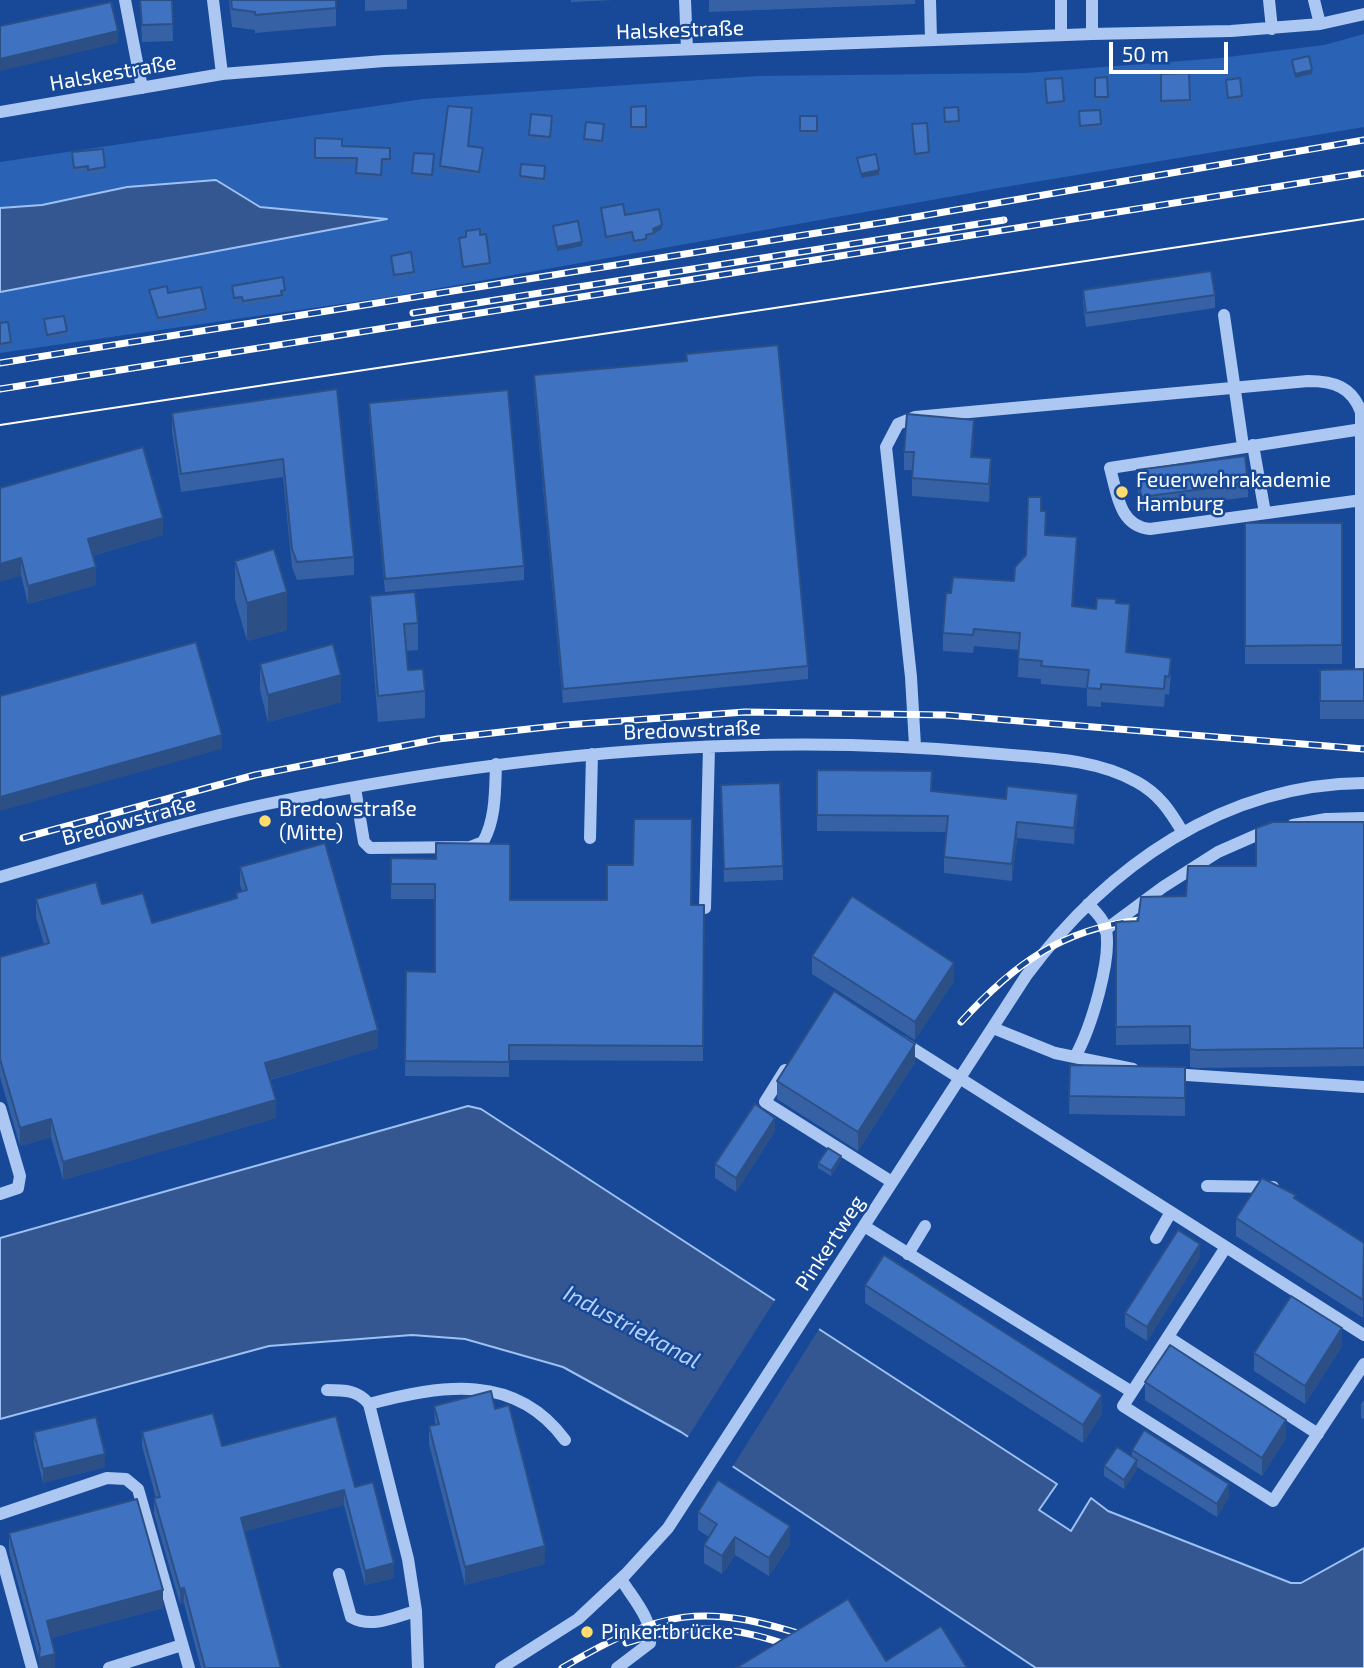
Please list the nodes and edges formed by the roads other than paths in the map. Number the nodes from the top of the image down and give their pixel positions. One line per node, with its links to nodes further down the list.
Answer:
1 (125, 0): 17 (street)
2 (213, 0): 16 (street)
3 (685, 0): 15 (street)
4 (930, 0): 14 (street)
5 (1061, 0): 13 (street)
6 (1092, 0): 12 (street)
7 (1269, 0): 11 (street)
8 (1314, 0): 10 (street)
9 (1364, 14): 10 (street, Halskestraße)
10 (1320, 24): 11 (street, Halskestraße)
11 (1272, 29): 12 (street, Halskestraße)
12 (1092, 34): 13 (street, Halskestraße)
13 (1061, 35): 14 (street, Halskestraße)
14 (931, 39): 15 (street, Halskestraße)
15 (687, 49): 16 (street, Halskestraße)
16 (222, 74): 17 (street, Halskestraße)
17 (142, 88): 18 (street, Halskestraße)
18 (0, 112)
19 (1224, 314): 20 (street)
20 (1234, 388): 21 (street); 22 (street); 26 (street)
21 (1362, 429): 22 (street); 23 (street)
22 (1248, 446): 24 (street); 24 (street)
23 (1362, 500): 24 (street); 25 (street)
24 (1265, 513)
25 (1361, 680)
26 (915, 746): 27 (street, Bredowstraße); 33 (street, Bredowstraße)
27 (709, 747): 28 (street, Bredowstraße); 37 (street)
28 (592, 754): 29 (street, Bredowstraße); 34 (street)
29 (496, 764): 31 (street, Bredowstraße); 31 (street)
30 (1364, 783): 33 (street)
31 (355, 788): 35 (street, Bredowstraße)
32 (1364, 818): 38 (street)
33 (1182, 831): 36 (street, Pinkertweg)
34 (590, 838)
35 (0, 877)
36 (1088, 904): 38 (street); 39 (street, Pinkertweg)
37 (705, 908)
38 (1105, 930): 42 (street)
39 (993, 1028): 42 (street); 43 (street, Pinkertweg)
40 (890, 1034): 43 (street)
41 (794, 1055): 46 (street)
42 (1075, 1057): 44 (street)
43 (961, 1077): 46 (street, Pinkertweg); 50 (street)
44 (1364, 1087)
45 (0, 1108): 48 (street)
46 (892, 1182): 51 (street, Pinkertweg)
47 (1207, 1186): 49 (street)
48 (0, 1194)
49 (1289, 1195)
50 (1171, 1212): 53 (street); 54 (street)
51 (864, 1226): 55 (street); 67 (street, Pinkertweg)
52 (925, 1226): 55 (street)
53 (1156, 1238)
54 (1226, 1247): 56 (street); 57 (street)
55 (908, 1254): 60 (street)
56 (1364, 1335)
57 (1168, 1337): 60 (street); 62 (street)
58 (1364, 1364): 62 (street)
59 (327, 1390): 61 (street)
60 (1132, 1392): 62 (street)
61 (369, 1404): 63 (street); 68 (street)
62 (1318, 1434)
63 (565, 1440)
64 (0, 1514): 69 (street)
65 (0, 1551): 70 (street)
66 (340, 1574): 68 (street)
67 (621, 1579): 74 (street, Pinkertweg); 75 (street)
68 (416, 1611): 73 (street)
69 (183, 1645): 71 (street); 72 (street)
70 (32, 1668)
71 (109, 1668)
72 (189, 1668)
73 (418, 1668)
74 (501, 1668)
75 (617, 1668)

